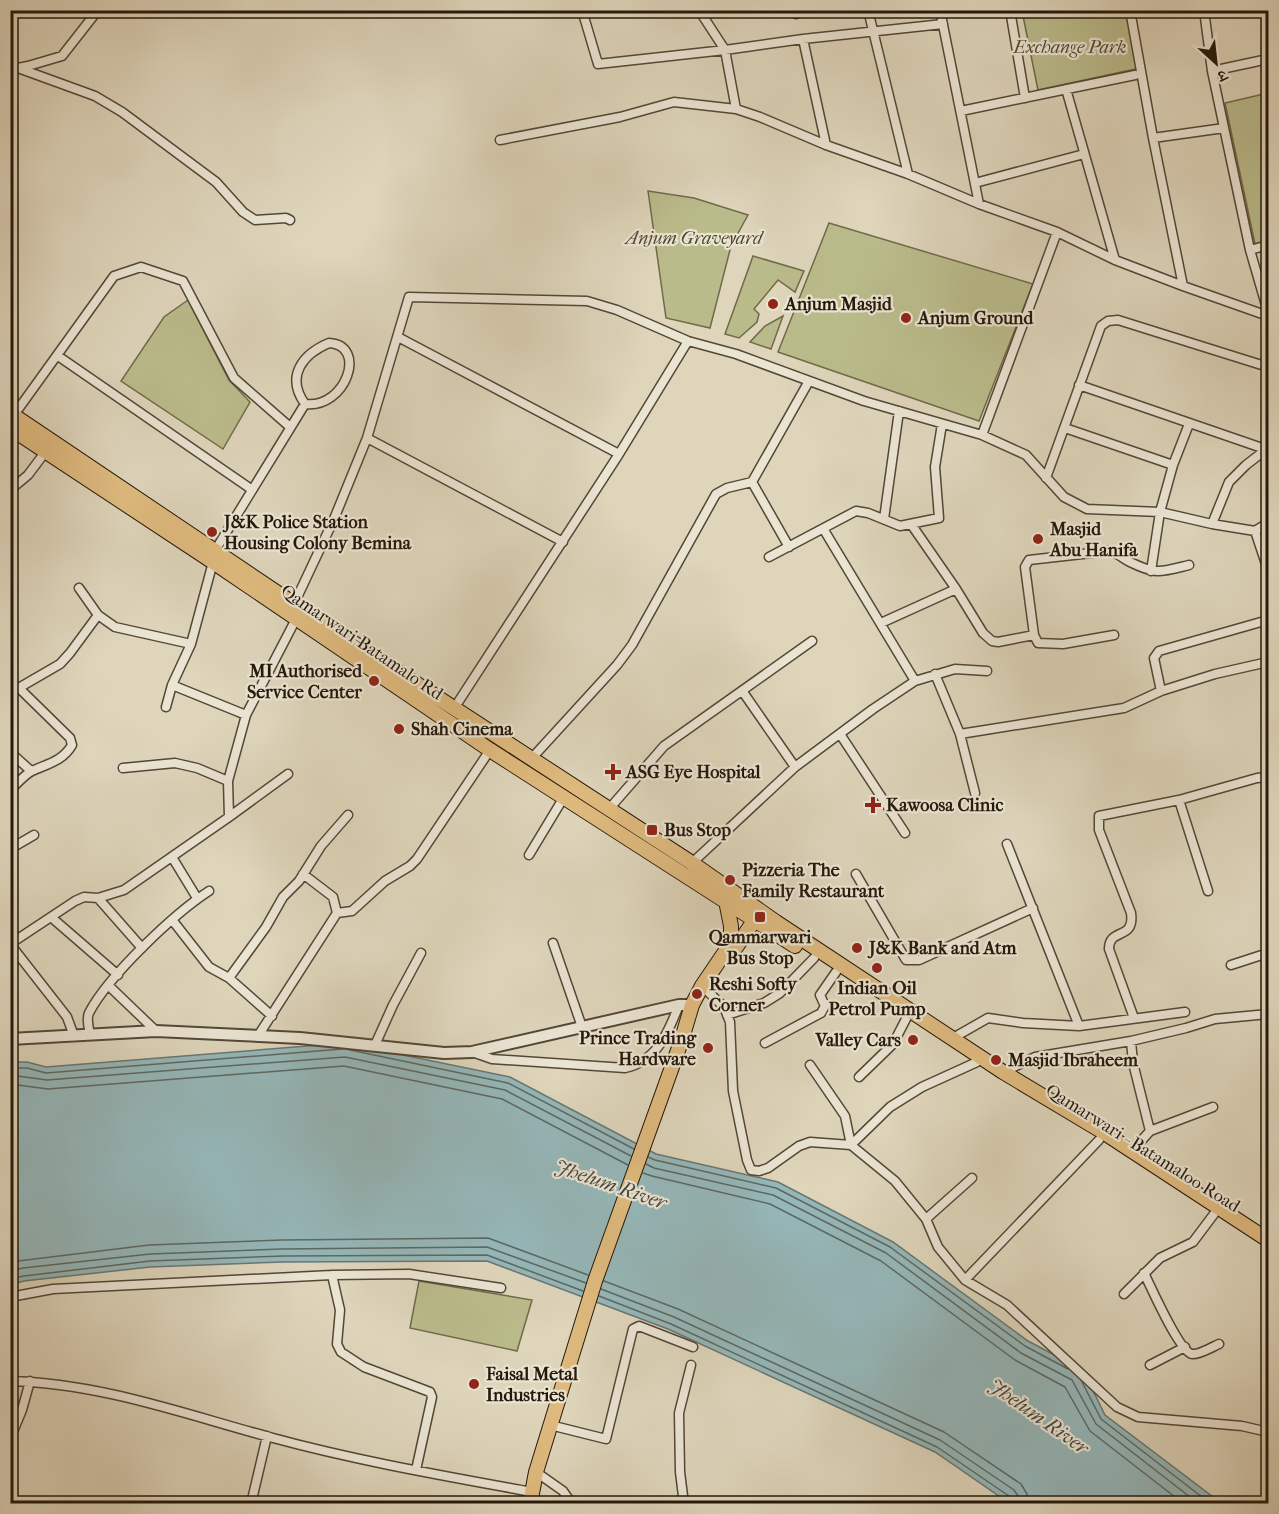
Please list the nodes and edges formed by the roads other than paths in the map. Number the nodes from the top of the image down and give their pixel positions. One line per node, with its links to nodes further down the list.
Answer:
1 (98, 10): 16 (street)
2 (582, 10): 14 (street)
3 (699, 10): 14 (street)
4 (809, 10): 10 (street)
5 (868, 10): 12 (street)
6 (940, 10): 11 (street)
7 (1010, 10): 20 (street)
8 (1130, 10): 24 (street)
9 (1204, 10): 17 (street)
10 (796, 14)
11 (943, 24): 12 (street); 22 (street)
12 (874, 32): 13 (street); 28 (street)
13 (803, 39): 14 (street); 26 (street)
14 (724, 50): 21 (street)
15 (1269, 59): 17 (street)
16 (14, 67): 31 (street)
17 (1212, 71): 23 (street)
18 (1136, 75): 19 (street)
19 (1066, 89): 20 (street); 27 (street)
20 (1025, 98): 22 (street)
21 (736, 109): 25 (street); 26 (street)
22 (961, 111): 29 (street)
23 (1224, 128): 24 (street); 34 (street)
24 (1153, 138): 36 (street)
25 (500, 140)
26 (826, 145): 28 (street)
27 (1084, 154): 29 (street); 35 (street)
28 (908, 174): 30 (street)
29 (975, 183): 30 (street)
30 (979, 204): 32 (street)
31 (290, 220)
32 (1057, 232): 35 (street); 52 (street)
33 (1269, 245): 34 (street)
34 (1250, 250): 37 (street)
35 (1115, 260): 36 (street)
36 (1183, 286): 38 (street)
37 (1268, 302): 38 (street)
38 (1269, 314)
39 (398, 337): 40 (street); 53 (street); 56 (street)
40 (688, 341): 43 (street); 56 (street)
41 (58, 356): 47 (street); 50 (street); 60 (street)
42 (1269, 367): 44 (street)
43 (809, 381): 46 (street); 59 (street)
44 (1079, 385): 49 (street); 51 (street)
45 (305, 404): 45 (street); 50 (street)
46 (899, 411): 48 (street); 63 (street)
47 (12, 419): 55 (main road, Qamarwari-Batamalo Rd); 71 (main road, Qamarwari-Batamalo Rd)
48 (942, 424): 52 (street); 65 (street)
49 (1189, 424): 54 (street); 57 (street)
50 (290, 427): 60 (street)
51 (1065, 428): 57 (street); 58 (street)
52 (982, 435): 58 (street)
53 (367, 438): 69 (street); 78 (street)
54 (1268, 449): 66 (street)
55 (46, 451): 61 (street); 71 (main road, Qamarwari-Batamalo Rd)
56 (619, 454): 69 (street)
57 (1173, 465): 62 (street)
58 (1046, 478): 62 (street)
59 (752, 482): 70 (street); 102 (street)
60 (251, 489): 71 (street)
61 (10, 490)
62 (1160, 512): 66 (street); 75 (street)
63 (884, 519): 65 (street); 67 (street)
64 (1269, 523): 68 (street)
65 (911, 524): 77 (street)
66 (1212, 524): 68 (street)
67 (824, 530): 70 (street); 82 (street)
68 (1254, 531): 74 (street)
69 (562, 542): 96 (street)
70 (789, 547): 72 (street)
71 (214, 556): 78 (main road, Qamarwari-Batamalo Rd); 80 (main road, Qamarwari-Batamalo Rd); 86 (street)
72 (769, 556)
73 (1189, 565): 75 (street)
74 (1269, 570)
75 (1151, 571): 83 (street)
76 (79, 588): 79 (street)
77 (956, 589): 82 (street); 83 (street)
78 (294, 604): 96 (main road, Qamarwari-Batamalo Rd)
79 (98, 615): 86 (street); 92 (street)
80 (296, 620): 97 (street); 100 (main road, Qamarwari-Batamalo Rd)
81 (1269, 620): 94 (street)
82 (881, 623): 90 (street)
83 (1034, 635): 84 (street)
84 (1114, 635)
85 (813, 641): 93 (street)
86 (191, 644): 91 (street)
87 (1269, 662): 94 (street)
88 (987, 671): 89 (street)
89 (936, 674): 90 (street); 98 (street)
90 (915, 681): 99 (street)
91 (172, 685): 95 (street); 97 (street)
92 (15, 691): 105 (street)
93 (743, 692): 103 (street); 113 (street)
94 (1161, 692): 98 (street)
95 (166, 707)
96 (454, 707): 102 (main road, Qamarwari-Batamalo Rd)
97 (246, 714): 108 (street)
98 (960, 734): 110 (street)
99 (840, 735): 103 (street); 116 (street)
100 (490, 750): 111 (main road, Qamarwari-Batamalo Rd); 131 (street)
101 (10, 752): 105 (street)
102 (532, 758): 113 (main road, Qamarwari-Batamalo Rd)
103 (795, 767): 122 (street)
104 (123, 768): 108 (street)
105 (31, 771): 109 (street)
106 (288, 774): 115 (street)
107 (1269, 777): 112 (street)
108 (228, 782): 115 (street)
109 (10, 790)
110 (975, 793)
111 (564, 797): 120 (street); 129 (main road, Qamarwari-Batamalo Rd)
112 (1179, 800): 126 (street); 153 (street)
113 (609, 809): 122 (main road, Qamarwari-Batamalo Rd)
114 (348, 815): 123 (street)
115 (229, 817): 121 (street)
116 (905, 833)
117 (34, 835): 119 (street)
118 (1007, 844): 130 (street)
119 (10, 849)
120 (529, 855)
121 (172, 857): 127 (street); 128 (street)
122 (692, 863): 132 (main road, Qamarwari-Batamalo Rd)
123 (303, 874): 131 (street); 144 (street)
124 (856, 874): 130 (street)
125 (209, 891): 128 (street)
126 (1208, 891)
127 (98, 898): 133 (street); 137 (street)
128 (197, 898): 134 (street)
129 (726, 901): 132 (main road, Qamarwari-Batamalo Rd); 146 (main road)
130 (1033, 908): 154 (street)
131 (337, 912): 151 (street)
132 (758, 916): 140 (main road, Qamarwari - Batamaloo Road); 146 (main road); 161 (main road, Qamarwari - Batamaloo Road)
133 (51, 917): 136 (street); 143 (street)
134 (173, 921): 137 (street); 144 (street)
135 (553, 943): 155 (street)
136 (11, 944): 159 (street)
137 (142, 948): 143 (street)
138 (421, 952): 164 (street)
139 (1269, 953): 141 (street)
140 (814, 958): 142 (main road, Qamarwari - Batamaloo Road); 150 (street)
141 (1231, 964)
142 (836, 972): 152 (main road, Qamarwari - Batamaloo Road); 163 (street)
143 (118, 975): 145 (street)
144 (229, 978): 151 (street)
145 (109, 986): 156 (street); 157 (street)
146 (703, 989): 147 (main road); 150 (street)
147 (685, 1005): 155 (street); 165 (street); 192 (main road)
148 (1185, 1012): 153 (street)
149 (1269, 1014): 162 (street)
150 (727, 1015): 173 (street)
151 (272, 1016): 160 (street)
152 (907, 1017): 166 (main road, Qamarwari - Batamaloo Road); 169 (street)
153 (1134, 1018): 154 (street)
154 (1079, 1026): 161 (street)
155 (582, 1027): 165 (street)
156 (156, 1031): 157 (street); 160 (street)
157 (90, 1035): 159 (street)
158 (13, 1036): 159 (street)
159 (75, 1036)
160 (258, 1036): 164 (street)
161 (953, 1038): 168 (main road, Qamarwari - Batamaloo Road)
162 (1131, 1041): 168 (street); 171 (street)
163 (765, 1043)
164 (375, 1045): 165 (street)
165 (472, 1052)
166 (977, 1062): 172 (main road, Qamarwari - Batamaloo Road); 173 (street)
167 (810, 1065): 173 (street)
168 (1003, 1072): 174 (main road, Qamarwari - Batamaloo Road)
169 (859, 1077)
170 (1213, 1107): 171 (street)
171 (1150, 1131): 174 (street)
172 (1099, 1140): 176 (main road, Qamarwari - Batamaloo Road); 181 (street)
173 (851, 1145): 177 (street)
174 (1132, 1151): 178 (main road, Qamarwari - Batamaloo Road)
175 (972, 1178): 177 (street)
176 (1214, 1214): 178 (main road, Qamarwari - Batamaloo Road); 179 (street)
177 (926, 1219): 181 (street)
178 (1268, 1242)
179 (1144, 1274): 183 (street); 187 (street)
180 (332, 1275): 182 (street); 184 (street); 196 (street)
181 (965, 1280): 193 (street)
182 (501, 1288)
183 (1124, 1294)
184 (10, 1297)
185 (1219, 1344): 187 (street)
186 (693, 1347): 192 (street)
187 (1185, 1347): 189 (street)
188 (691, 1365): 201 (street)
189 (1150, 1365)
190 (10, 1381): 191 (street)
191 (30, 1381): 194 (street); 195 (street)
192 (550, 1425): 197 (main road)
193 (1269, 1432)
194 (267, 1436): 196 (street); 199 (street)
195 (10, 1439)
196 (416, 1470): 198 (street)
197 (536, 1472): 198 (main road); 200 (street)
198 (529, 1500)
199 (251, 1503)
200 (572, 1503)
201 (684, 1503)

